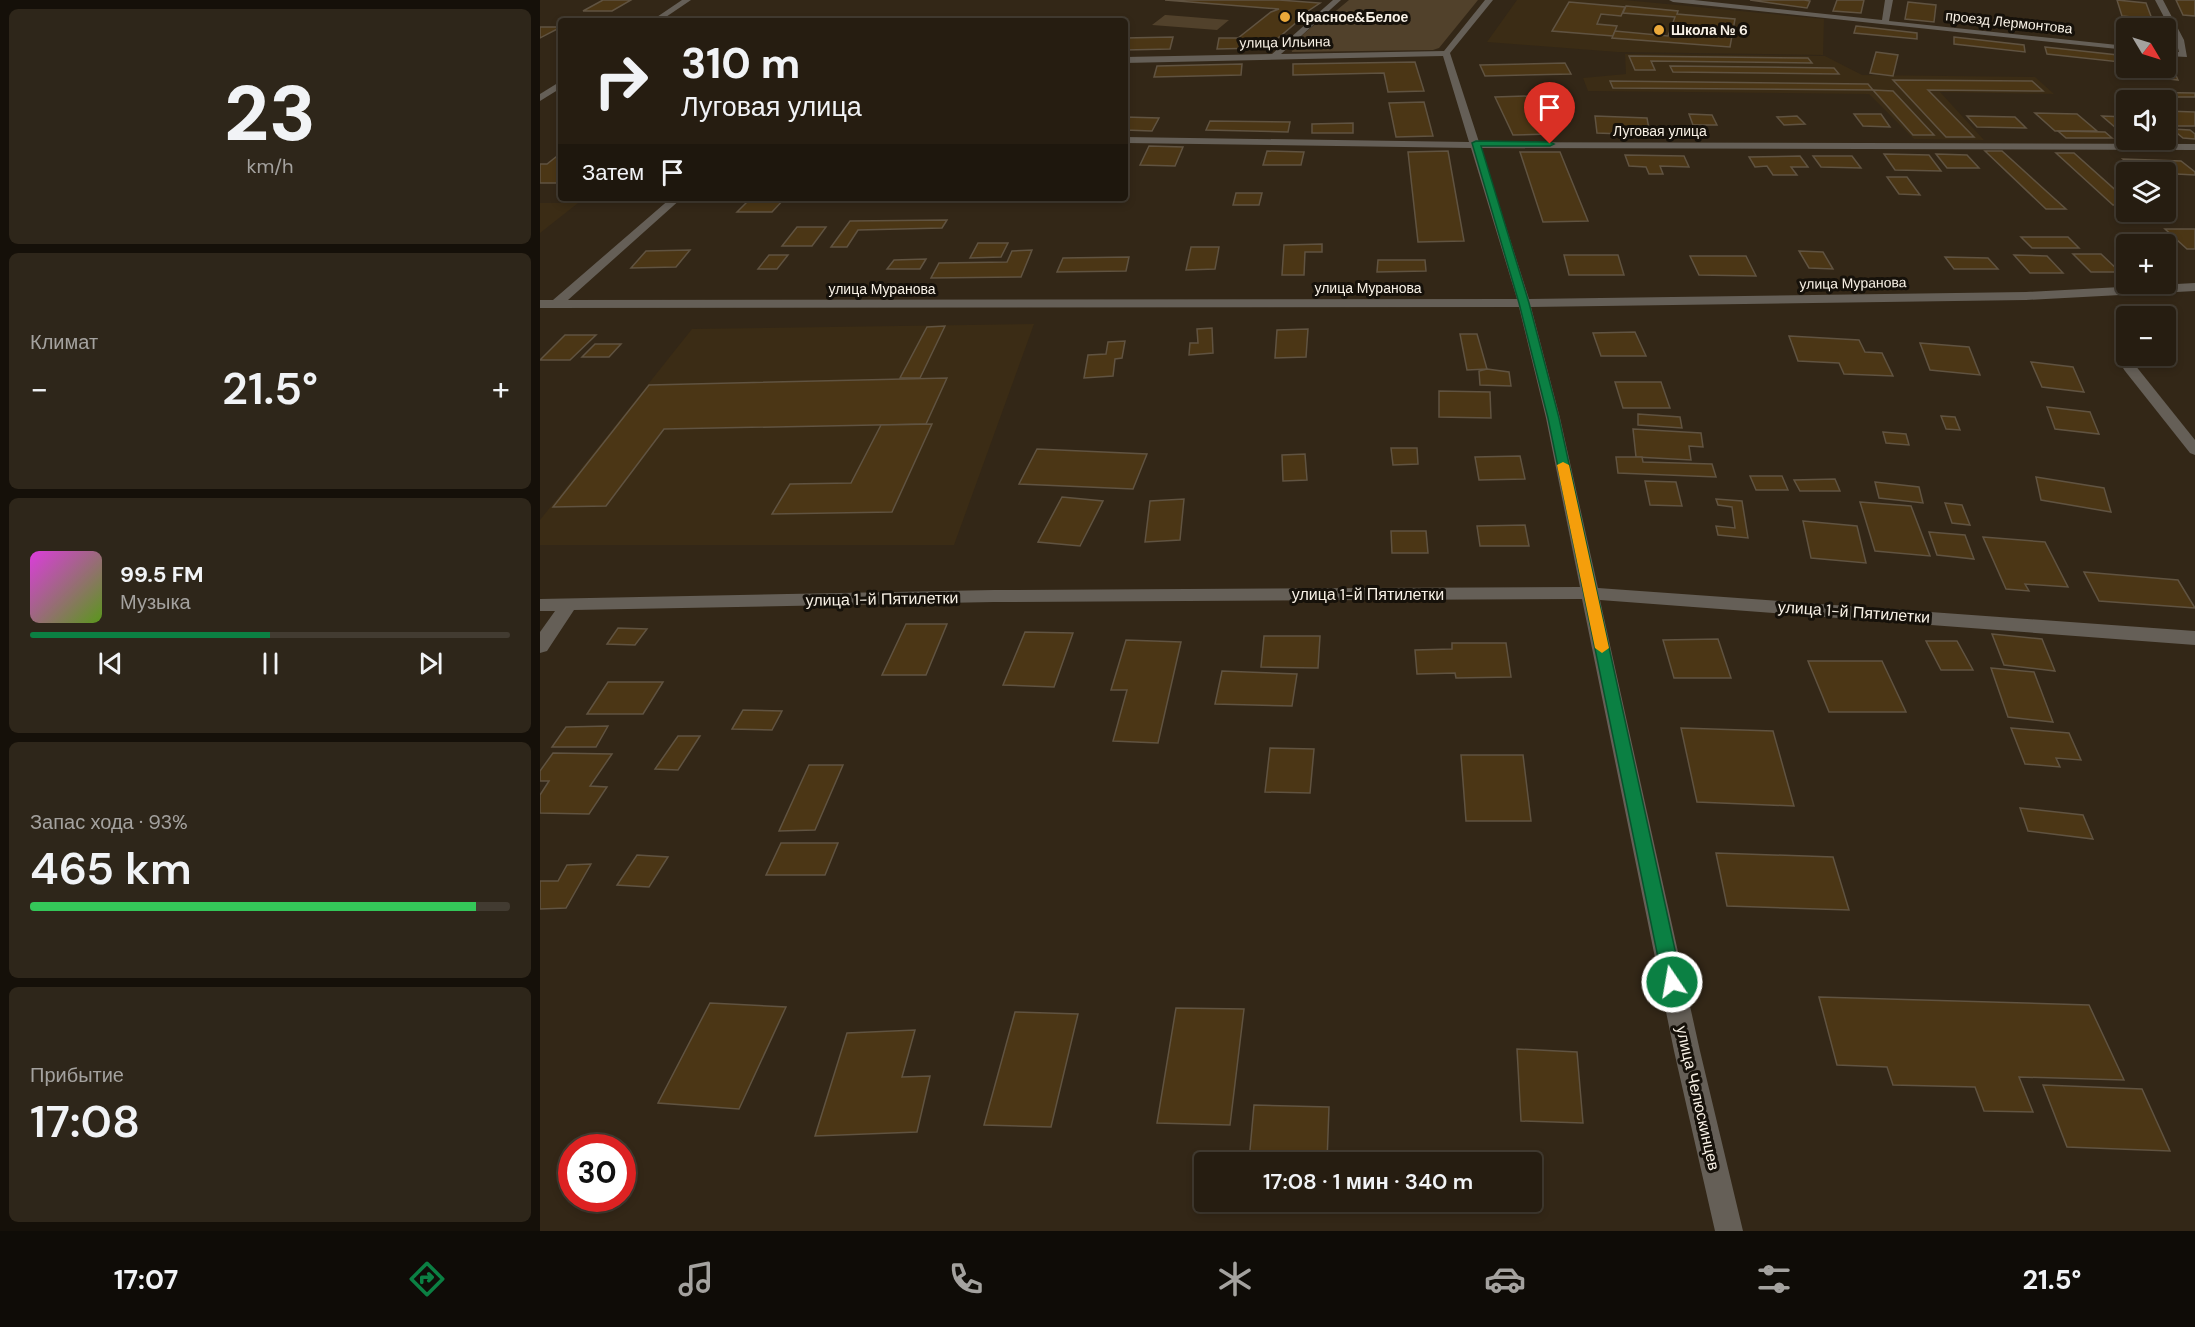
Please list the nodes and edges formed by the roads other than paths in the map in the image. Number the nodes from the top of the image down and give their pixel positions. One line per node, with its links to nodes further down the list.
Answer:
1 (687, 0): 7 (street)
2 (1337, 0): 14 (street)
3 (1489, 0): 12 (street)
4 (1674, 0): 9 (street, проезд Лермонтова)
5 (1889, 0): 9 (street)
6 (2159, 0): 8 (street)
7 (660, 18)
8 (2170, 18)
9 (1885, 22): 11 (street, проезд Лермонтова)
10 (2176, 28): 13 (street)
11 (2116, 47)
12 (1446, 53): 14 (street, улица Ильина); 19 (street, улица Челюскинцев)
13 (2176, 54)
14 (1276, 56): 15 (street, улица Ильина)
15 (1128, 60)
16 (558, 86): 17 (street)
17 (540, 98)
18 (1128, 140): 19 (street, Луговая улица)
19 (1476, 143): 20 (street, Луговая улица); 23 (street, улица Челюскинцев)
20 (2195, 147)
21 (674, 201): 25 (street)
22 (2195, 287): 23 (street, улица Муранова)
23 (1524, 303): 25 (street, улица Муранова); 28 (street, улица Челюскинцев)
24 (540, 304): 25 (street, улица Муранова)
25 (556, 304)
26 (2130, 368): 27 (street)
27 (2195, 450)
28 (1590, 593): 30 (street, улица 1-й Пятилетки); 31 (street, улица 1-й Пятилетки); 33 (street, улица Челюскинцев)
29 (540, 605): 30 (street, улица 1-й Пятилетки)
30 (568, 605): 32 (street)
31 (2195, 639)
32 (540, 646)
33 (1729, 1231)

